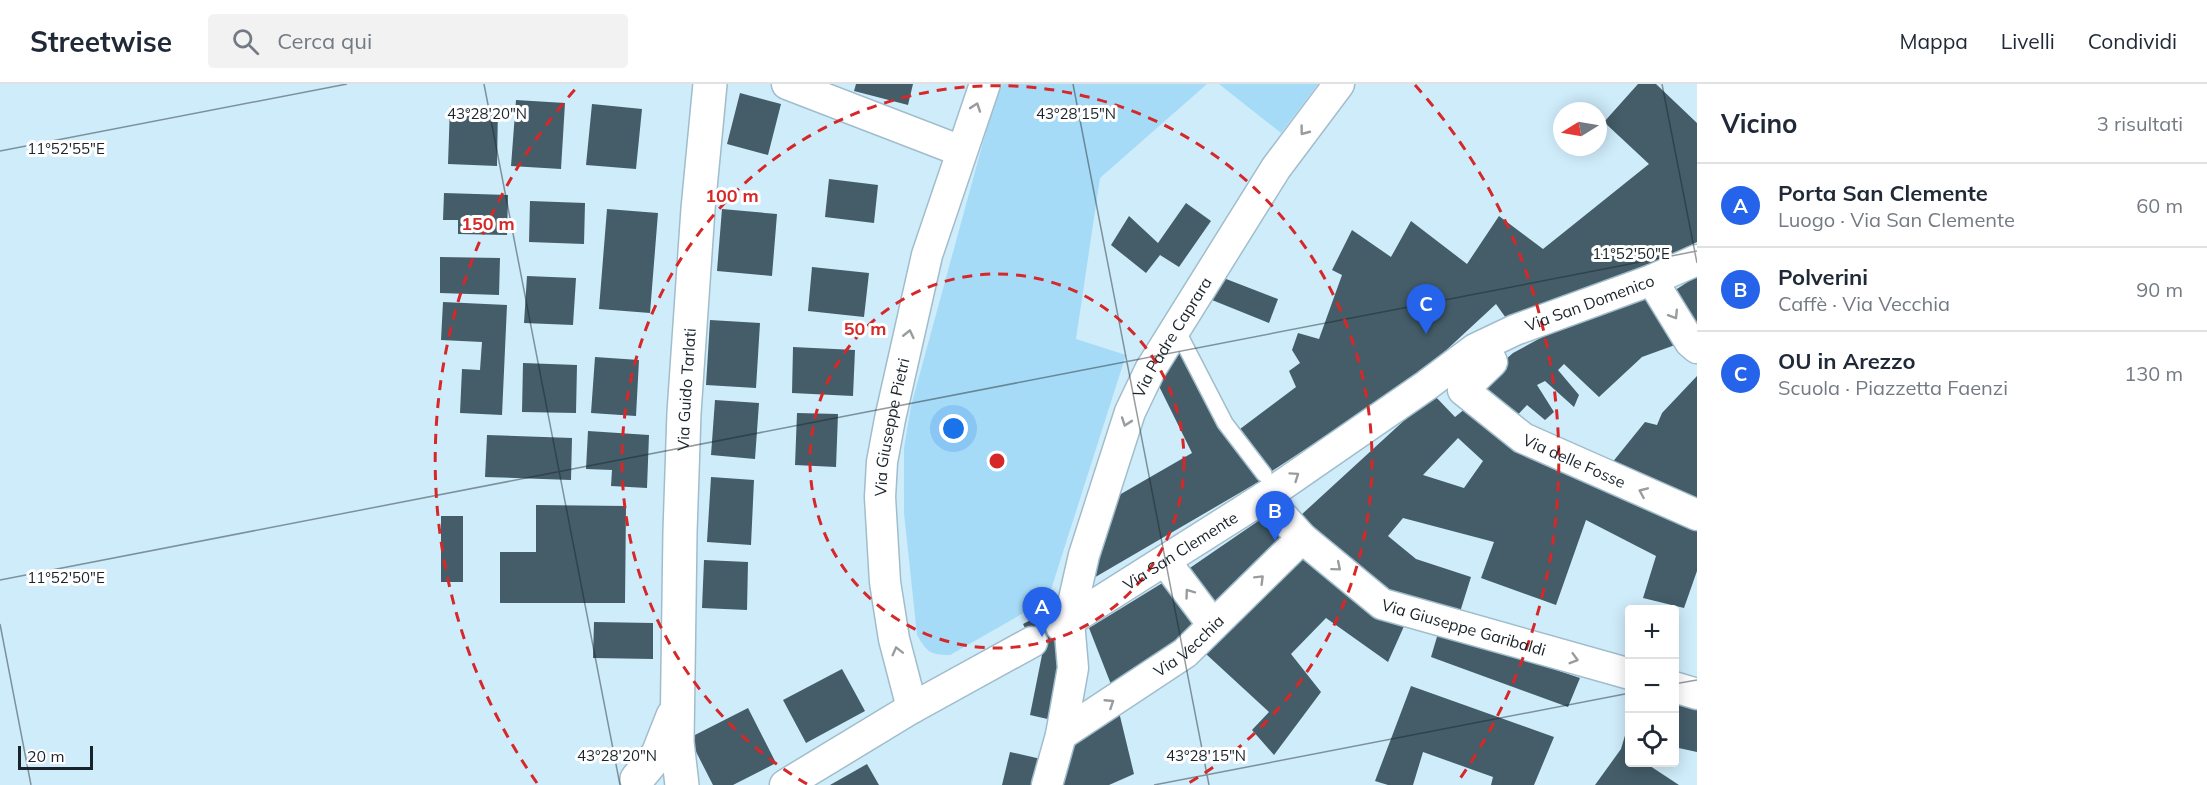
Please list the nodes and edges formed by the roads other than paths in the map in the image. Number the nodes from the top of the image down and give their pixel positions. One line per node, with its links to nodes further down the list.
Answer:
1 (710, 84): 20 (main road, Via Guido Tarlati)
2 (787, 84): 5 (street)
3 (985, 84): 5 (street, Via Giuseppe Pietri, one-way to 3)
4 (1339, 84): 8 (street, Via Padre Caprara, one-way to 8)
5 (961, 151): 21 (street, Via Giuseppe Pietri, one-way to 5)
6 (1697, 260): 7 (street, Via San Domenico)
7 (1652, 280): 9 (street, Via San Domenico); 10 (street, one-way to 10)
8 (1176, 328): 11 (lane); 16 (street, Via Padre Caprara, one-way to 16)
9 (1484, 345): 11 (street, Via San Clemente, one-way to 9); 12 (street, Via delle Fosse, one-way to 9)
10 (1697, 348)
11 (1265, 486): 13 (street, Via Giuseppe Garibaldi); 14 (street, Via San Clemente)
12 (1697, 515)
13 (1302, 538): 15 (street, Via Vecchia, one-way to 13); 17 (street, Via Giuseppe Garibaldi, one-way to 17)
14 (1165, 561): 15 (street, one-way to 14); 16 (street, Via San Clemente)
15 (1213, 625): 22 (street, Via Vecchia, one-way to 15)
16 (1051, 631): 21 (street, Via San Clemente); 22 (street)
17 (1625, 673)
18 (1679, 689): 19 (street)
19 (1697, 694)
20 (678, 696): 23 (main road, Via Guido Tarlati); 25 (main road, Via Guido Tarlati)
21 (912, 708): 26 (street, Via San Clemente)
22 (1061, 735): 27 (street)
23 (628, 782): 24 (main road)
24 (670, 785)
25 (682, 785)
26 (785, 785)
27 (1047, 785)

